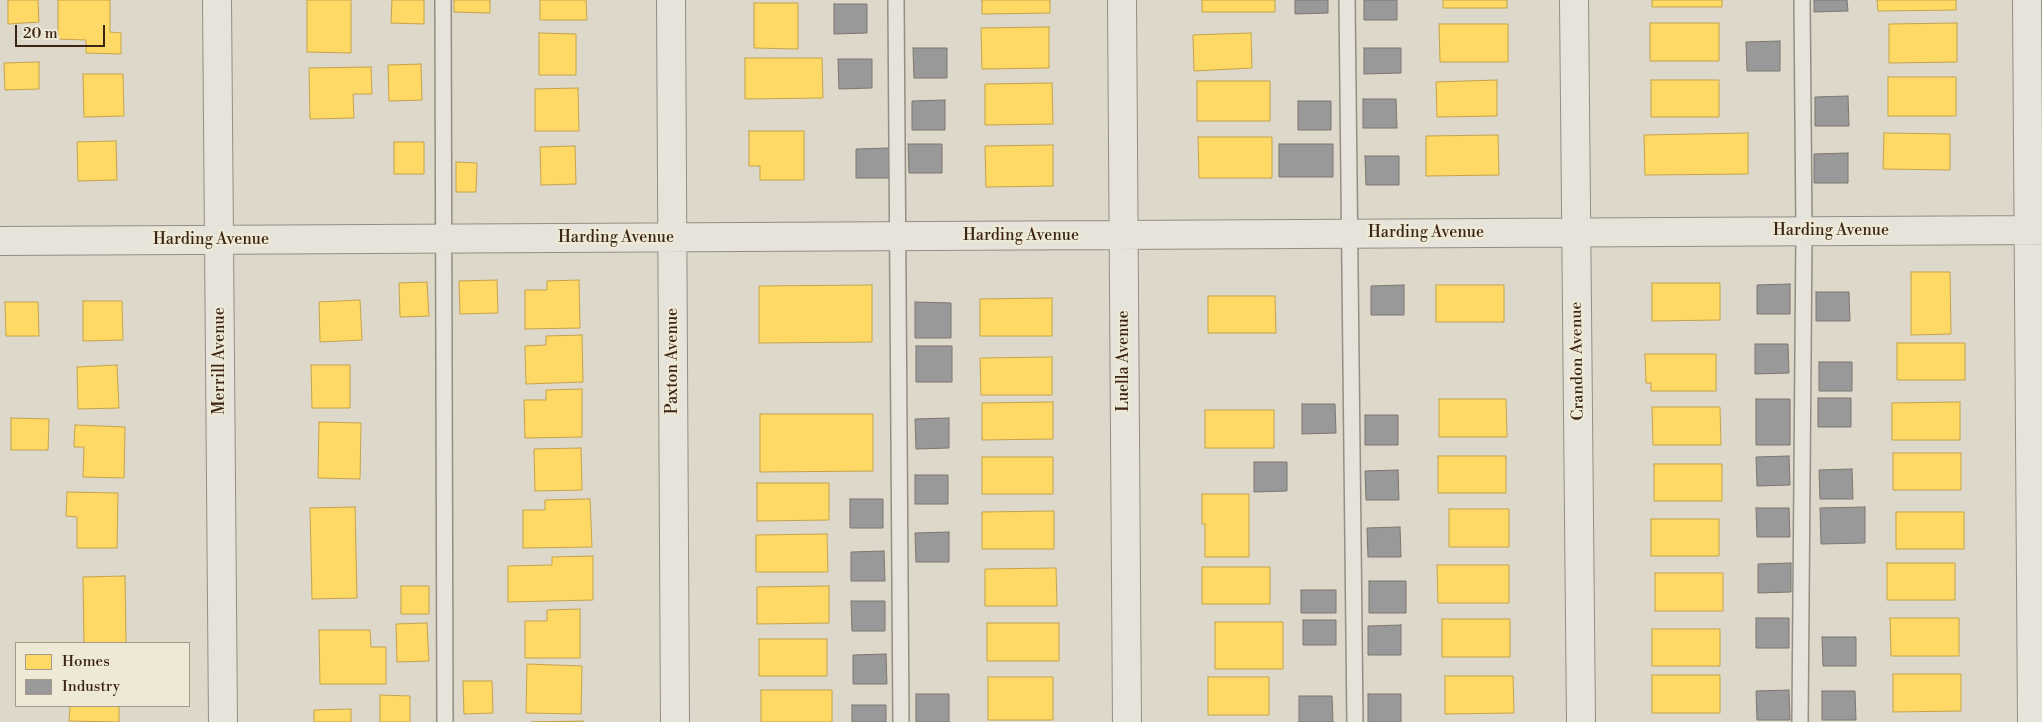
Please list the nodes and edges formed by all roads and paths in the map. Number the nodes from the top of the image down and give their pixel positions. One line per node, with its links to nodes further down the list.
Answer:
1 (217, 0): 18 (street, Merrill Avenue)
2 (443, 0): 17 (lane)
3 (671, 0): 16 (street, Paxton Avenue)
4 (896, 0): 15 (lane)
5 (1122, 0): 14 (street, Luella Avenue)
6 (1347, 0): 13 (lane)
7 (1574, 0): 12 (street, Crandon Avenue)
8 (1802, 0): 11 (lane)
9 (2027, 0): 10 (street)
10 (2036, 230): 11 (street, Harding Avenue); 28 (street)
11 (1804, 231): 12 (street, Harding Avenue); 27 (lane)
12 (1577, 232): 13 (street, Harding Avenue); 26 (street, Crandon Avenue)
13 (1349, 234): 14 (street, Harding Avenue); 25 (lane)
14 (1123, 235): 15 (street, Harding Avenue); 24 (street, Luella Avenue)
15 (898, 236): 16 (street, Harding Avenue); 23 (lane)
16 (672, 238): 17 (street, Harding Avenue); 22 (street, Paxton Avenue)
17 (444, 239): 18 (street, Harding Avenue); 21 (lane)
18 (219, 240): 19 (street, Harding Avenue); 20 (street, Merrill Avenue)
19 (0, 241)
20 (222, 722)
21 (445, 722)
22 (675, 722)
23 (900, 722)
24 (1127, 722)
25 (1355, 722)
26 (1581, 722)
27 (1800, 722)
28 (2032, 722)

